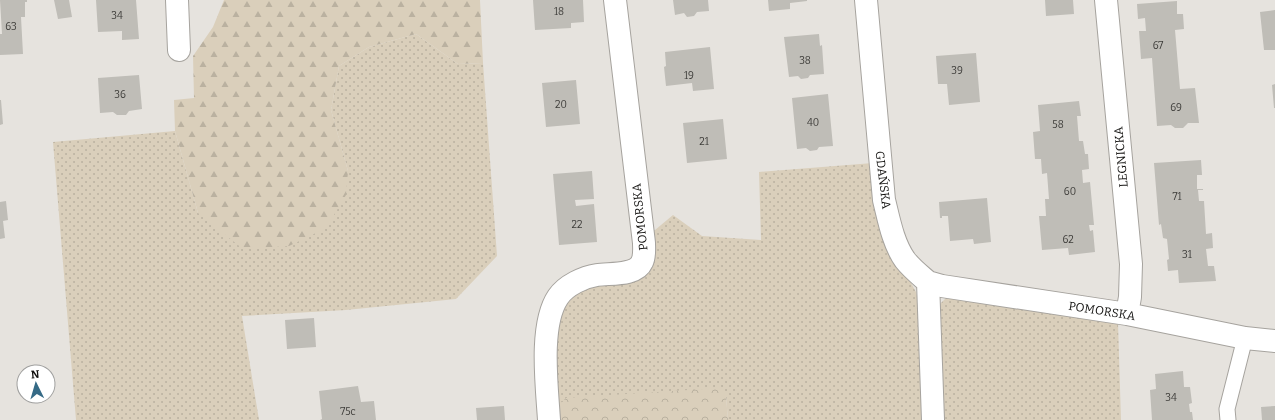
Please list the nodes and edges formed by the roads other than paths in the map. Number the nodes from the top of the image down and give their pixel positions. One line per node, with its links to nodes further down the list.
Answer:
1 (177, 0): 5 (street)
2 (615, 0): 10 (street, POMORSKA)
3 (866, 0): 6 (street, GDAŃSKA)
4 (1106, 0): 7 (street, LEGNICKA)
5 (180, 50)
6 (928, 282): 7 (street, POMORSKA); 11 (street)
7 (1127, 314): 8 (street, POMORSKA)
8 (1245, 338): 9 (street, POMORSKA); 12 (lane)
9 (1275, 341)
10 (549, 420)
11 (933, 420)
12 (1228, 420)

